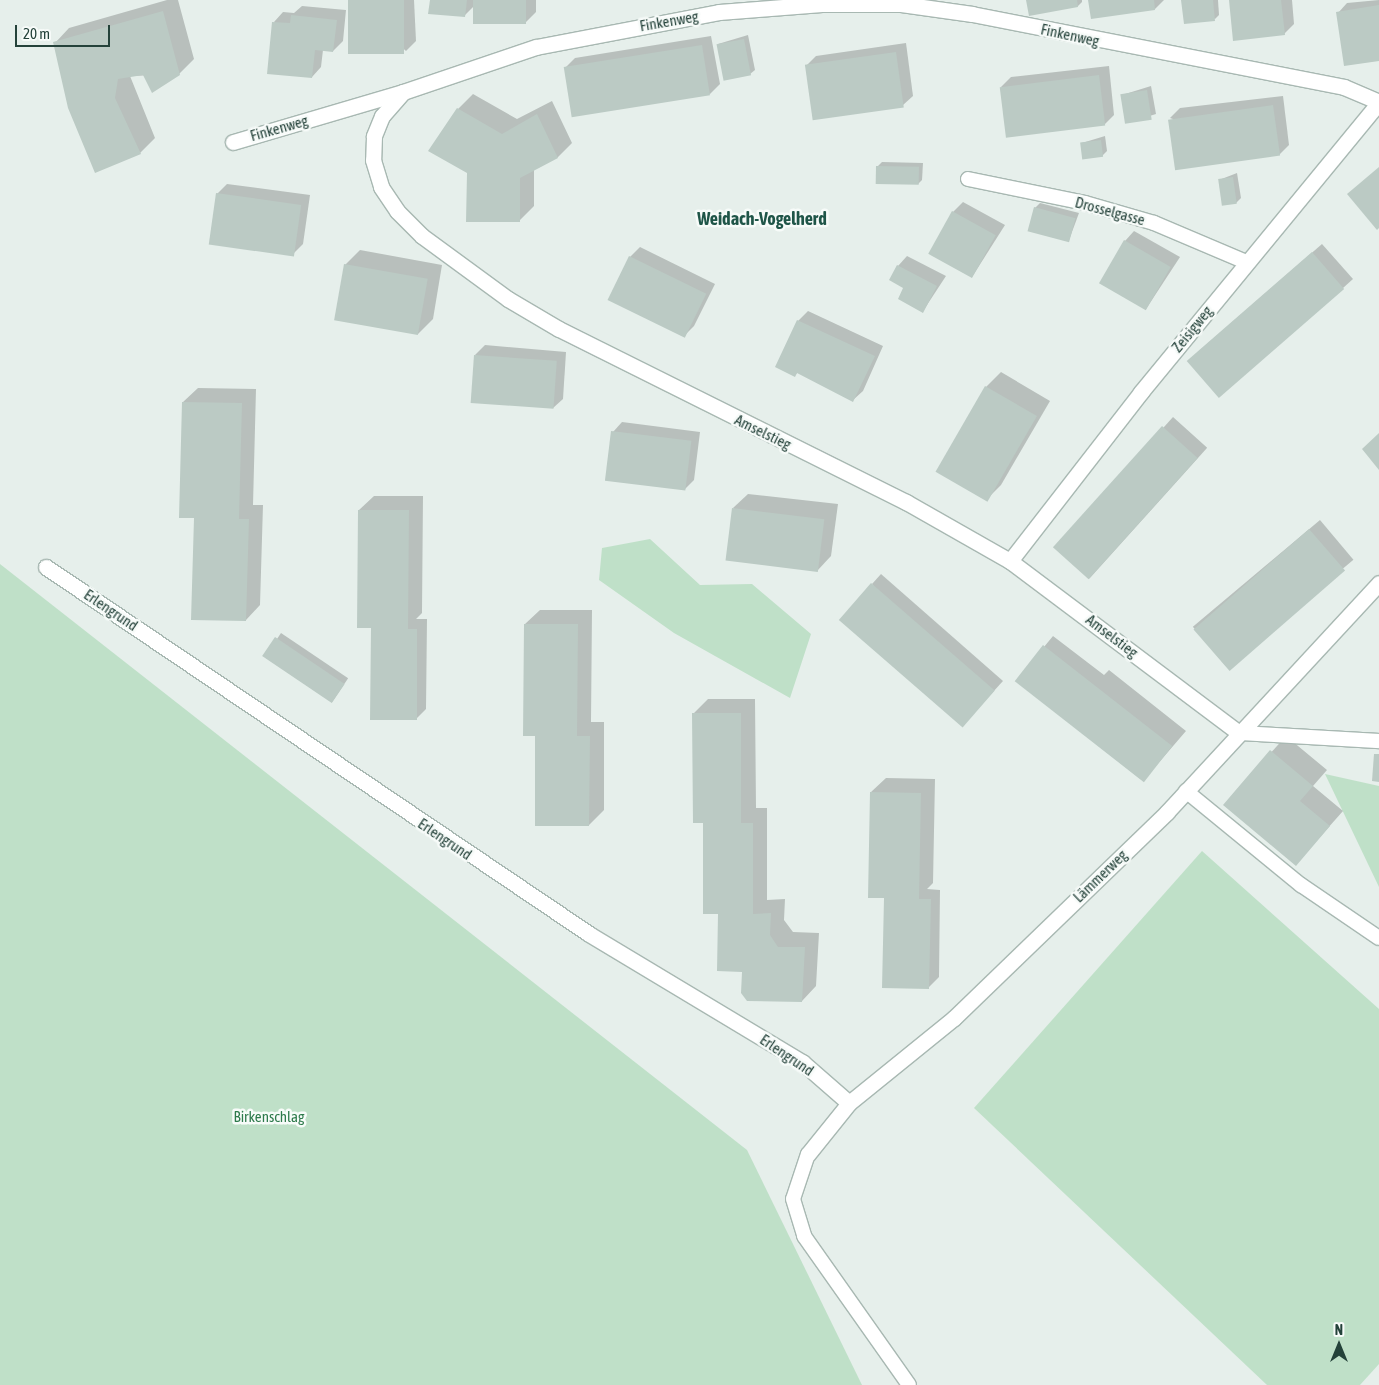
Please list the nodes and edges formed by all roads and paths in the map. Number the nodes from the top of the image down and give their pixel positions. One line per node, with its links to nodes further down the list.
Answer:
1 (403, 92): 2 (street, Finkenweg); 3 (street, Finkenweg); 6 (street, Amselstieg)
2 (1379, 102): 5 (street, Zeisigweg)
3 (233, 142)
4 (968, 179): 5 (lane, Drosselgasse)
5 (1246, 262): 6 (street, Zeisigweg)
6 (1010, 561): 9 (street, Amselstieg)
7 (46, 567): 13 (street, Erlengrund)
8 (1379, 583): 9 (street, Lämmerweg)
9 (1239, 732): 10 (lane); 11 (street, Lämmerweg)
10 (1379, 741)
11 (1186, 791): 12 (lane); 13 (street, Lämmerweg)
12 (1379, 938)
13 (849, 1102): 14 (street, Lämmerweg)
14 (808, 1154): 15 (lane)
15 (910, 1385)

